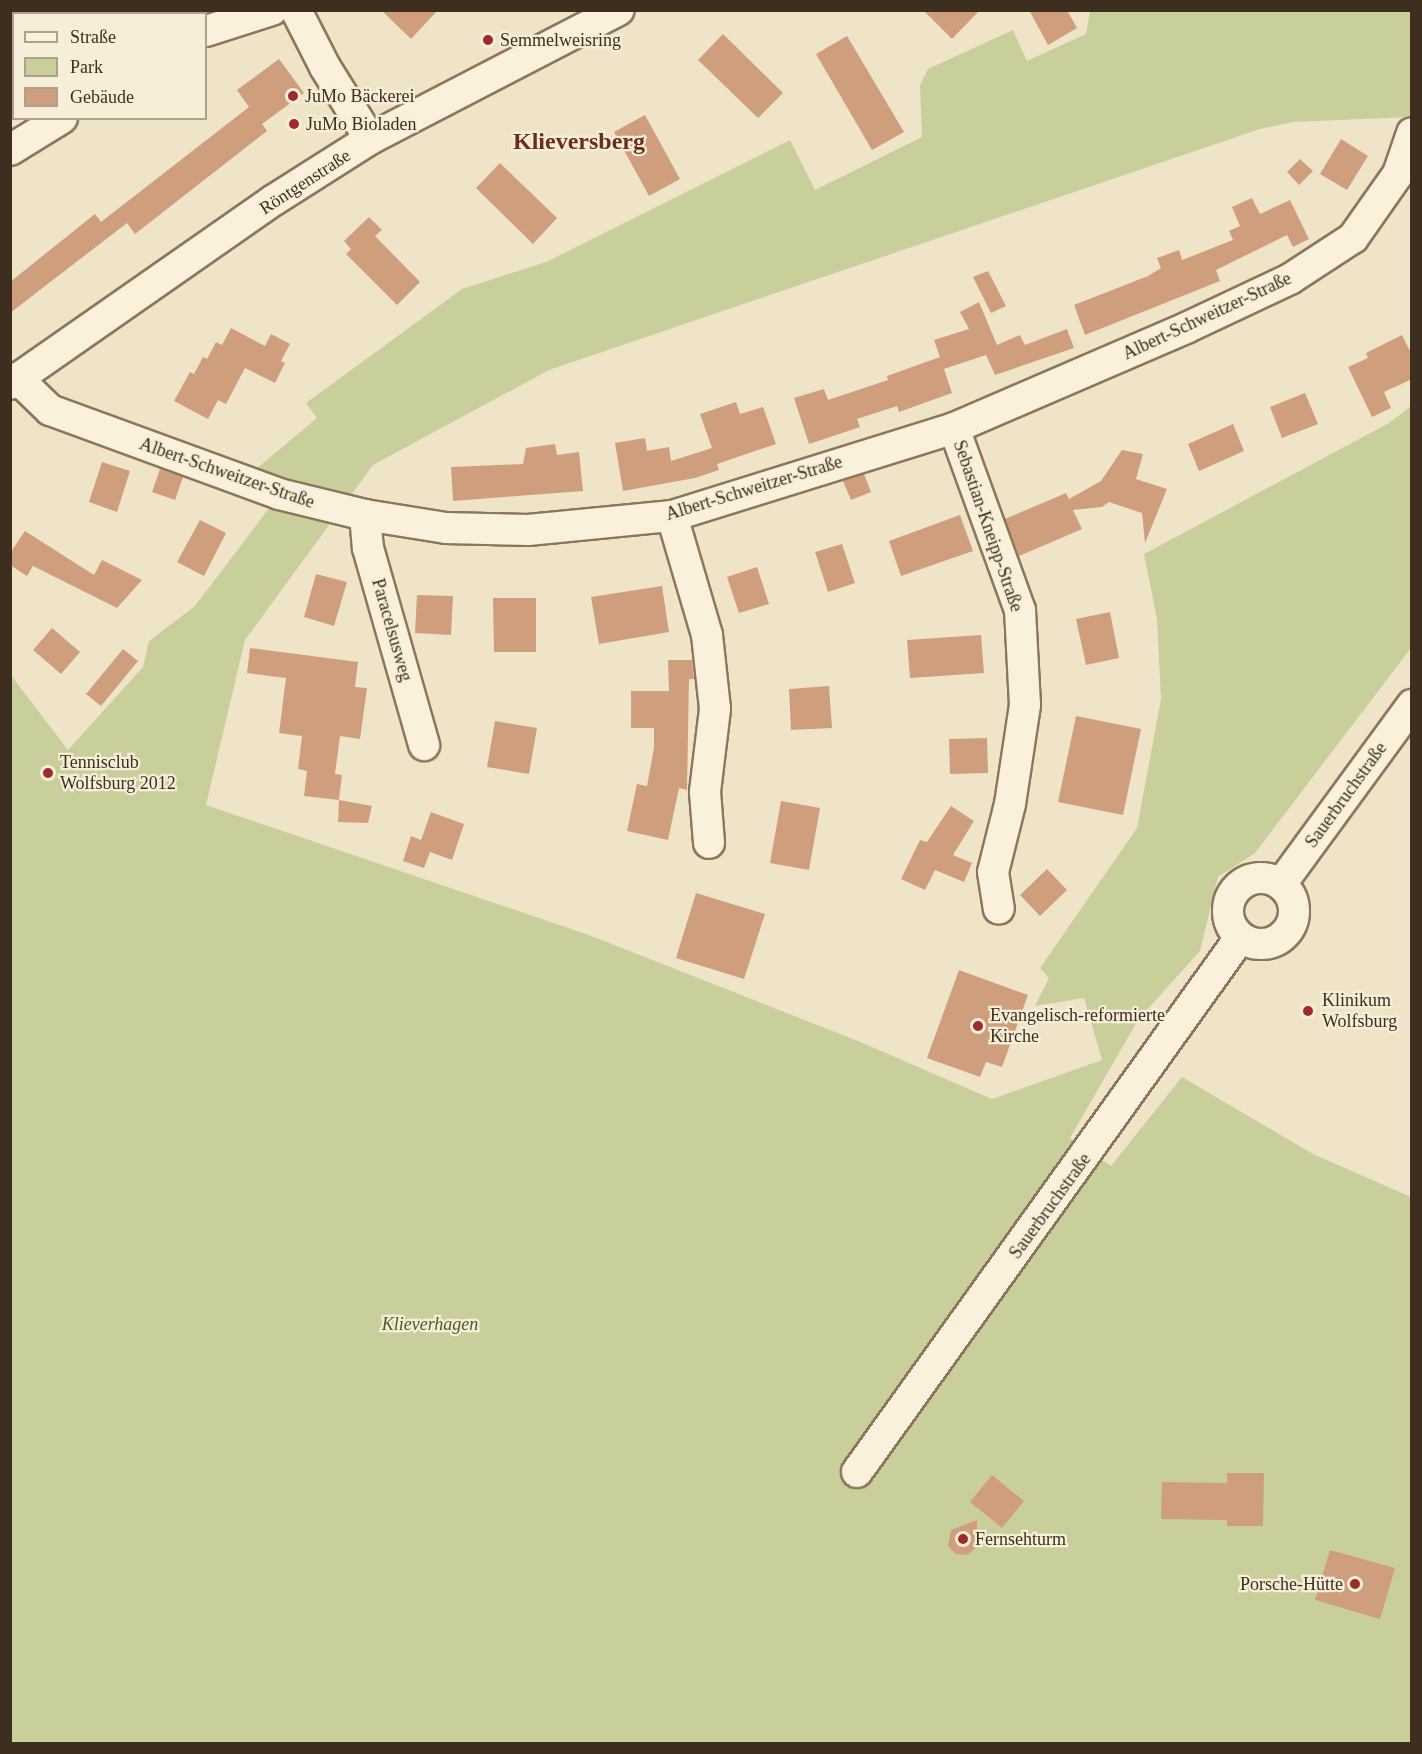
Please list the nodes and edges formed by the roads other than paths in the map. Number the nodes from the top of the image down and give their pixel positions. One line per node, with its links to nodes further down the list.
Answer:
1 (272, 10): 4 (street)
2 (296, 10): 7 (street)
3 (619, 10): 7 (street, Röntgenstraße)
4 (207, 32)
5 (59, 120): 8 (street)
6 (1412, 133): 10 (street, Albert-Schweitzer-Straße)
7 (370, 139): 9 (street, Röntgenstraße)
8 (10, 150)
9 (14, 381): 11 (street, Albert-Schweitzer-Straße)
10 (954, 428): 12 (street, Albert-Schweitzer-Straße); 17 (street, Sebastian-Kneipp-Straße)
11 (365, 515): 12 (street, Albert-Schweitzer-Straße); 14 (street, Paracelsusweg)
12 (672, 516): 15 (street)
13 (1412, 705): 16 (street, Sauerbruchstraße)
14 (424, 745)
15 (709, 843)
16 (1281, 884): 18 (street); 18 (street)
17 (999, 909)
18 (1240, 938): 19 (street, Sauerbruchstraße)
19 (857, 1472)

